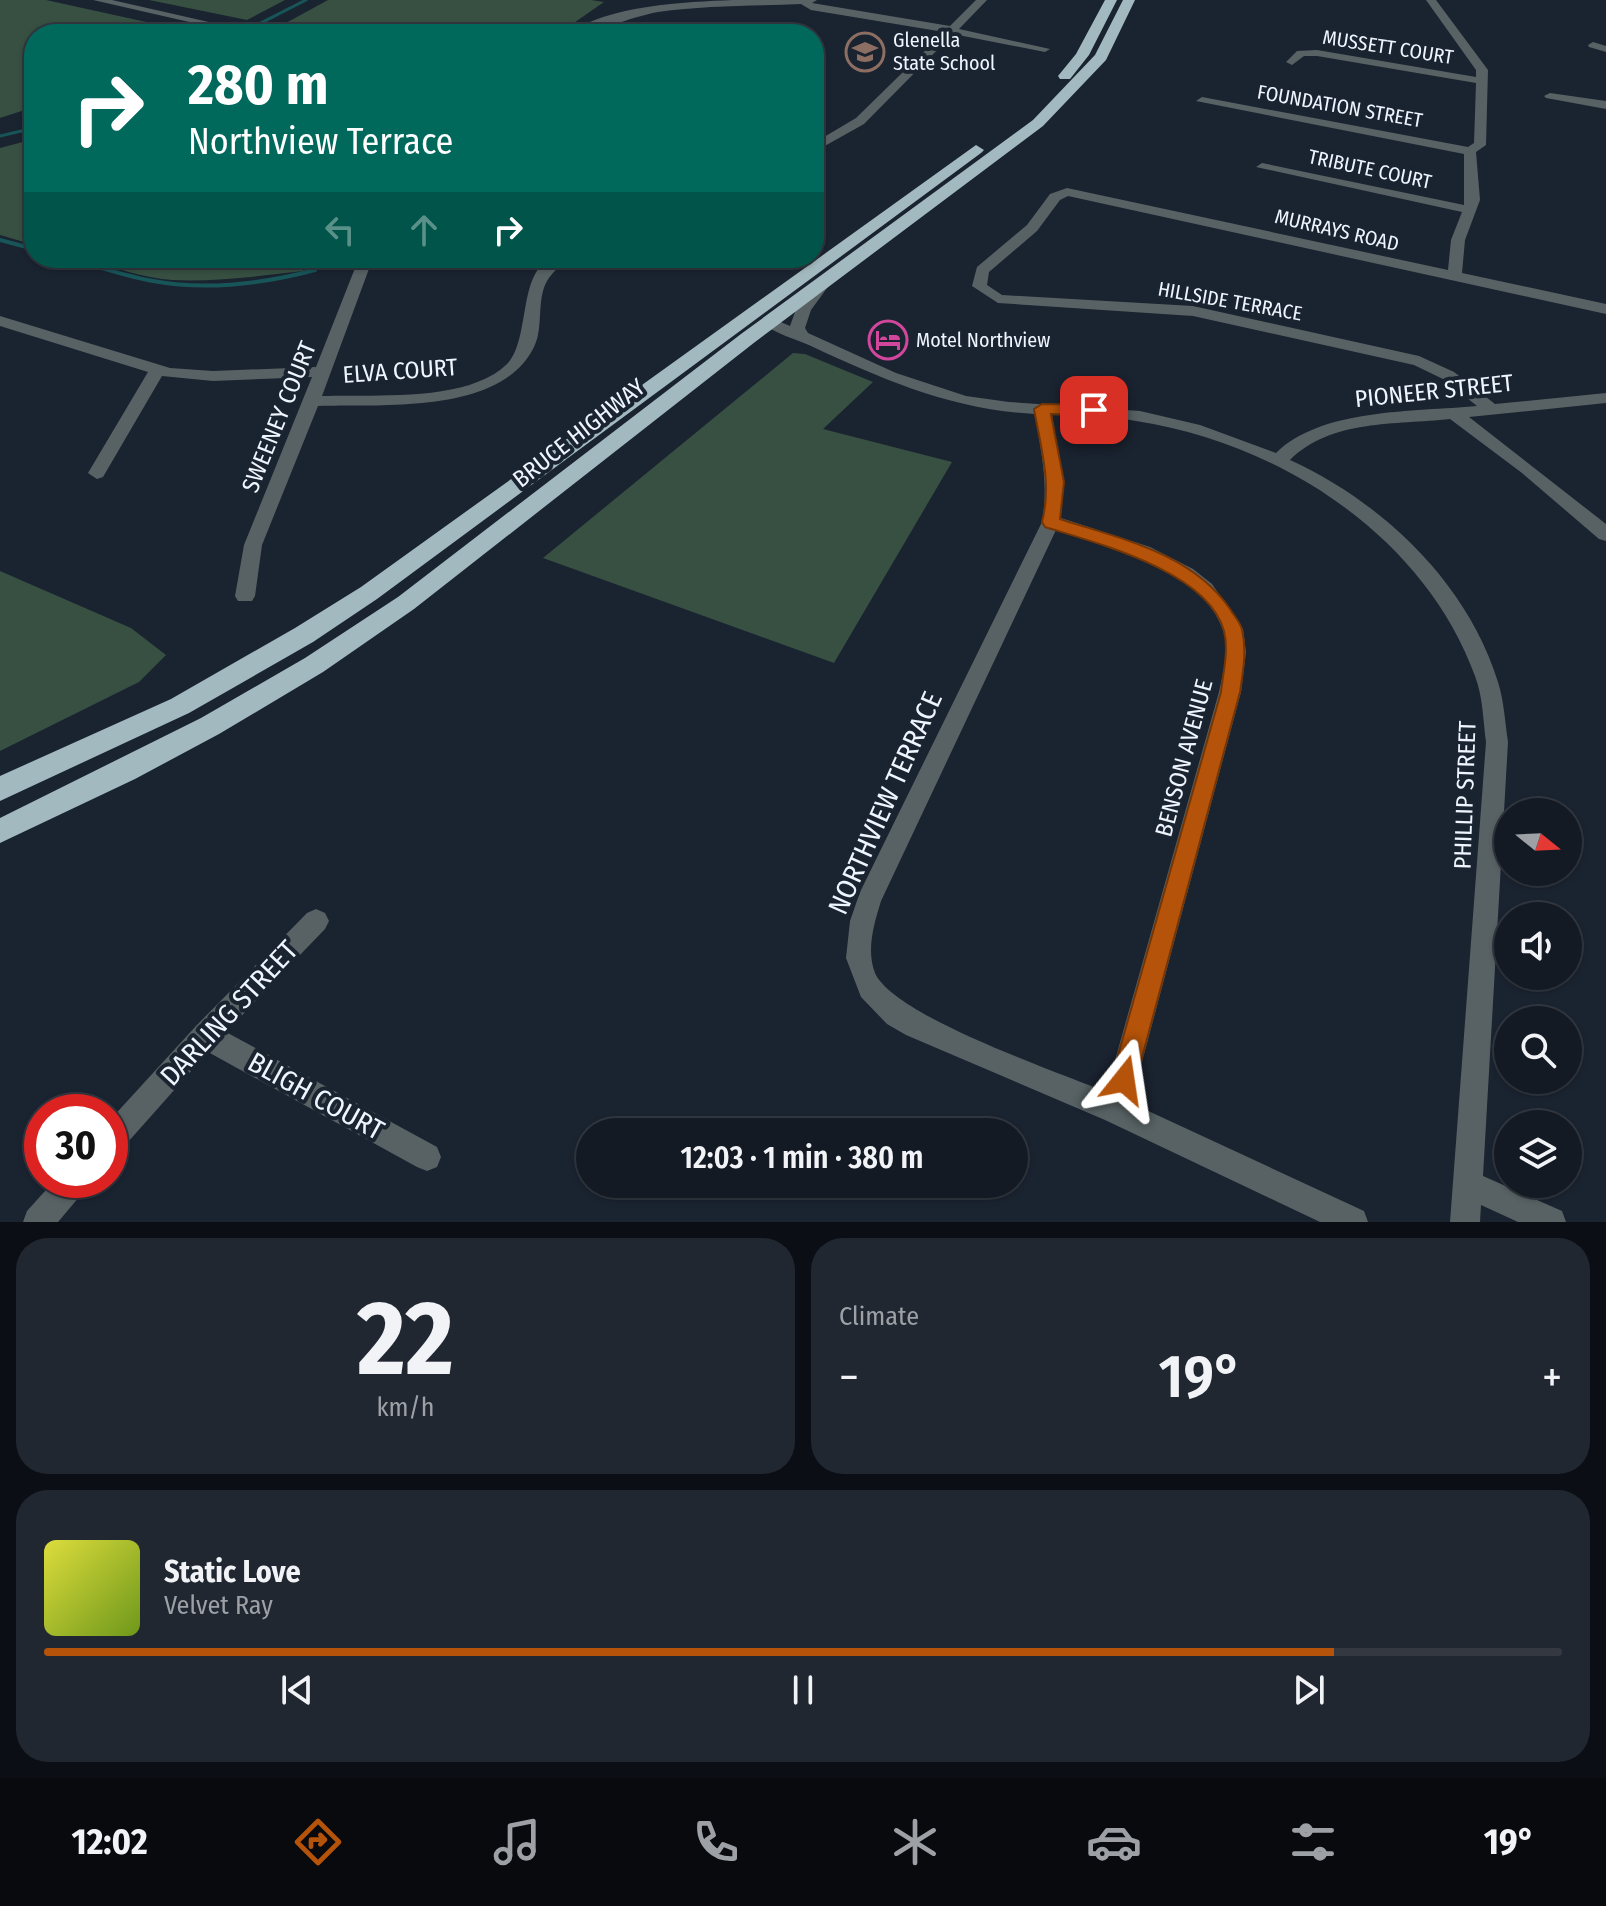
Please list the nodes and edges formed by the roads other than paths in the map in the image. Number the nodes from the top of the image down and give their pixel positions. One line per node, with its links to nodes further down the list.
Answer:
1 (98, 0): 12 (street)
2 (634, 0): 11 (street)
3 (645, 0): 10 (street)
4 (803, 0): 5 (street); 10 (street); 14 (street)
5 (812, 0)
6 (982, 0): 14 (street)
7 (1111, 0): 28 (highway, BRUCE HIGHWAY)
8 (1129, 0): 33 (highway, BRUCE HIGHWAY)
9 (1431, 0): 19 (street)
10 (651, 11): 11 (street)
11 (639, 12): 13 (street)
12 (210, 24)
13 (598, 24)
14 (952, 30): 16 (street); 23 (street)
15 (1593, 45): 17 (street)
16 (1045, 49)
17 (1606, 49)
18 (1292, 62): 19 (street, MUSSETT COURT)
19 (1482, 81): 24 (street)
20 (1550, 96): 22 (street)
21 (1202, 101): 24 (street, FOUNDATION STREET)
22 (1606, 105)
23 (824, 142)
24 (1470, 151): 27 (street)
25 (1262, 167): 27 (street, TRIBUTE COURT)
26 (1059, 193): 32 (street, MURRAYS ROAD); 43 (street, HILLSIDE TERRACE)
27 (1470, 210): 32 (street)
28 (824, 259)
29 (362, 268): 39 (street, SWEENEY COURT)
30 (551, 268): 41 (street, ELVA COURT)
31 (812, 268): 45 (highway, BRUCE HIGHWAY)
32 (1455, 276): 34 (street, MURRAYS ROAD)
33 (823, 284): 36 (highway, BRUCE HIGHWAY); 37 (street)
34 (1606, 309)
35 (0, 321): 38 (street)
36 (759, 330): 37 (street); 37 (street); 45 (highway); 54 (highway, BRUCE HIGHWAY)
37 (810, 340): 42 (street, PHILLIP STREET)
38 (157, 371): 39 (street); 47 (street)
39 (323, 372): 41 (street, SWEENEY COURT)
40 (1606, 398): 43 (street, PIONEER STREET)
41 (311, 401): 50 (street, SWEENEY COURT)
42 (1042, 409): 46 (street, PHILLIP STREET); 48 (street, NORTHVIEW TERRACE)
43 (1490, 409): 44 (street, PIONEER STREET)
44 (1453, 413): 46 (street, PIONEER STREET); 49 (street)
45 (571, 444): 51 (highway, BRUCE HIGHWAY)
46 (1279, 460): 60 (street, PHILLIP STREET)
47 (97, 473)
48 (1051, 522): 57 (street, BENSON AVENUE); 57 (street, NORTHVIEW TERRACE)
49 (1606, 534)
50 (245, 596)
51 (180, 706): 52 (highway, BRUCE HIGHWAY); 53 (highway)
52 (0, 789)
53 (0, 800)
54 (0, 831)
55 (316, 921): 56 (street, DARLING STREET)
56 (205, 1035): 58 (street, DARLING STREET); 59 (street, BLIGH COURT)
57 (1115, 1110): 63 (street, NORTHVIEW TERRACE)
58 (128, 1121)
59 (427, 1157)
60 (1468, 1184): 64 (street, PHILLIP STREET); 65 (street)
61 (59, 1198): 62 (street)
62 (38, 1222)
63 (1353, 1222)
64 (1465, 1222)
65 (1551, 1222)

